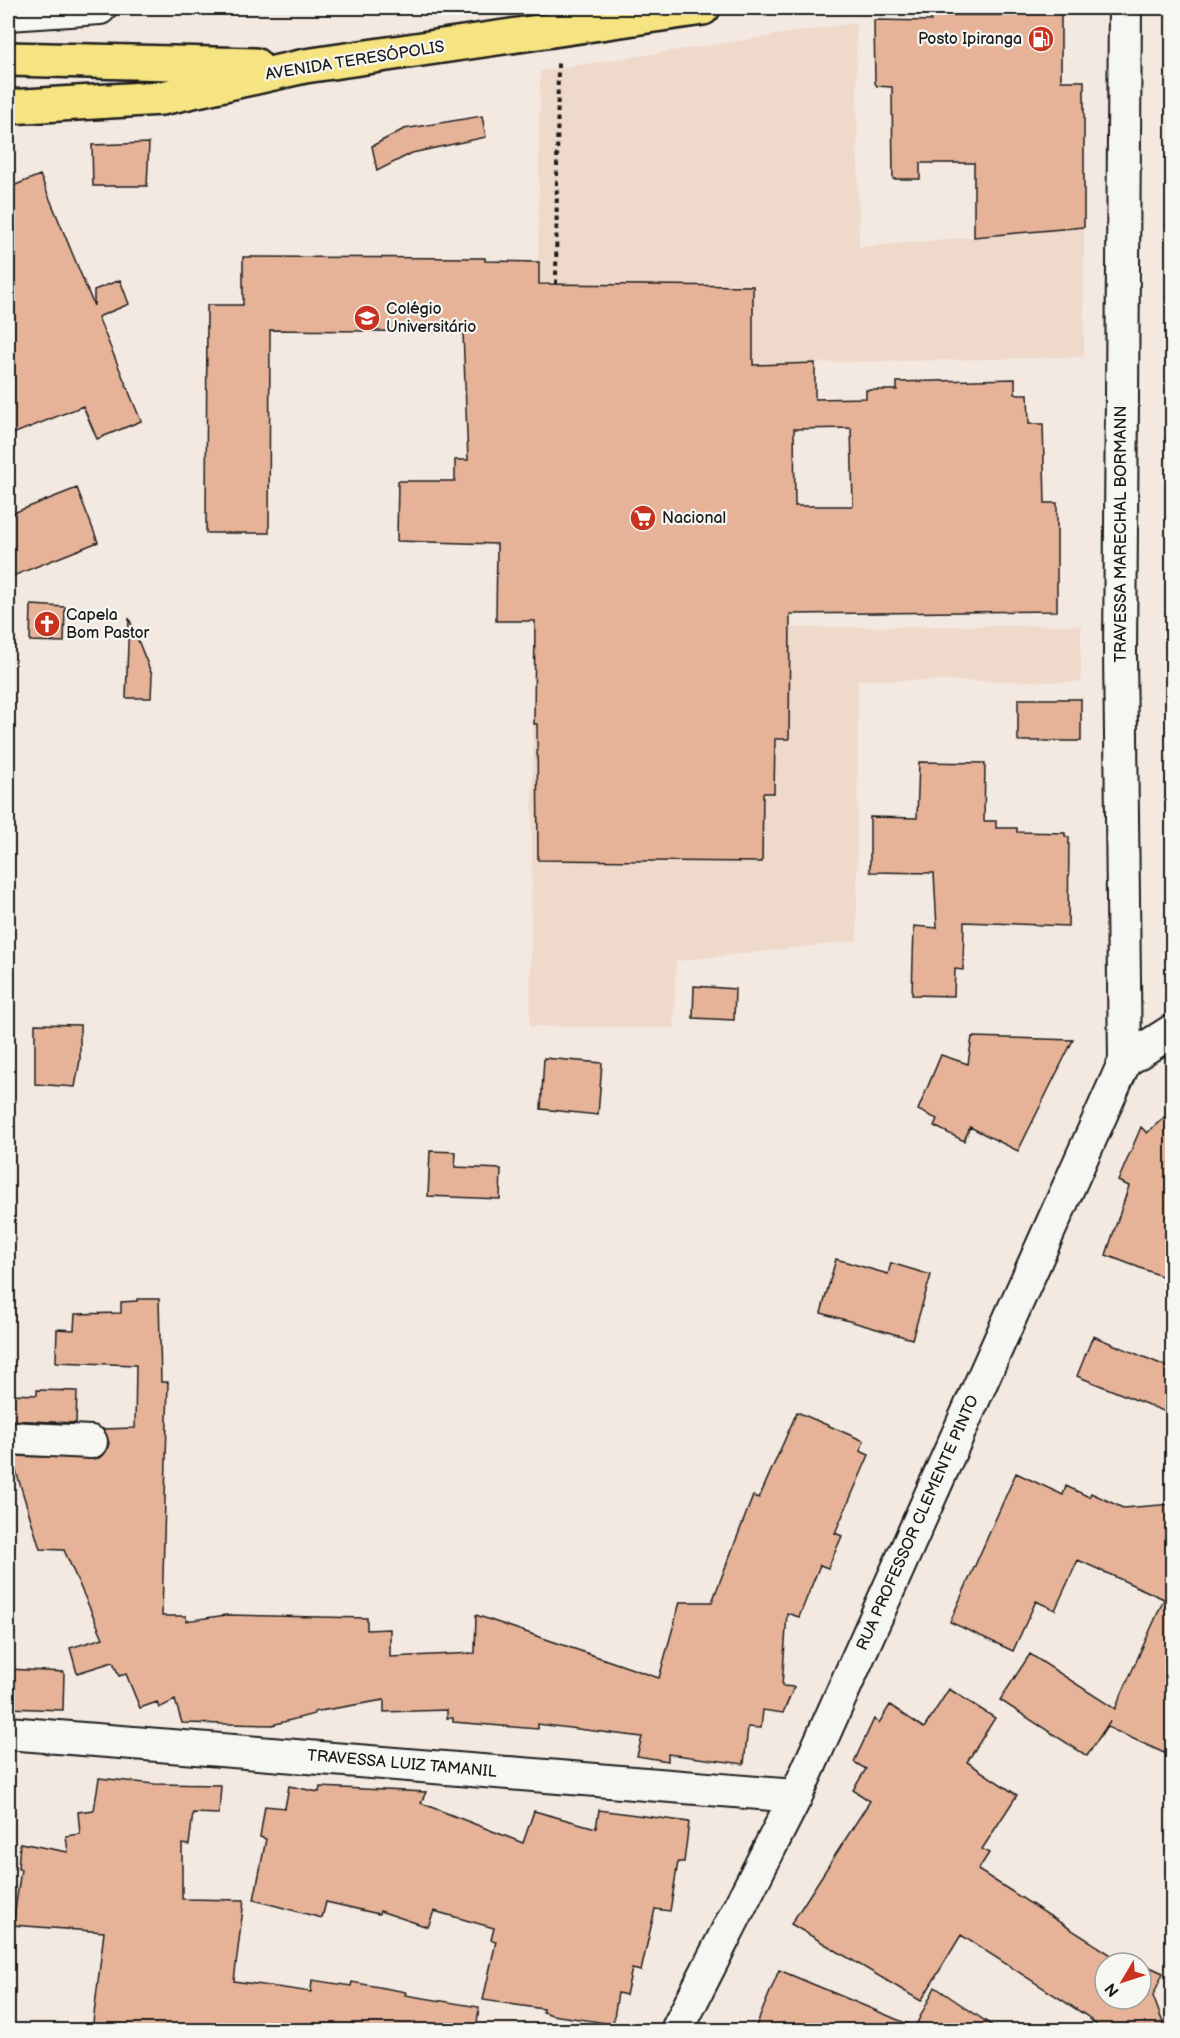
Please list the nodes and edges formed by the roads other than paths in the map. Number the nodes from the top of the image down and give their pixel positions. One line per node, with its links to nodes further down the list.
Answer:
1 (100, 8): 4 (street)
2 (703, 8): 6 (main road, AVENIDA TERESÓPOLIS)
3 (1125, 8): 9 (street, TRAVESSA MARECHAL BORMANN)
4 (8, 14)
5 (8, 59): 6 (main road)
6 (305, 66): 7 (main road, AVENIDA TERESÓPOLIS)
7 (8, 107)
8 (1173, 1031): 9 (street)
9 (1125, 1061): 13 (street, RUA PROFESSOR CLEMENTE PINTO)
10 (8, 1438): 11 (street)
11 (91, 1442)
12 (8, 1733): 13 (street, TRAVESSA LUIZ TAMANIL)
13 (796, 1796): 14 (street, RUA PROFESSOR CLEMENTE PINTO)
14 (677, 2031)

